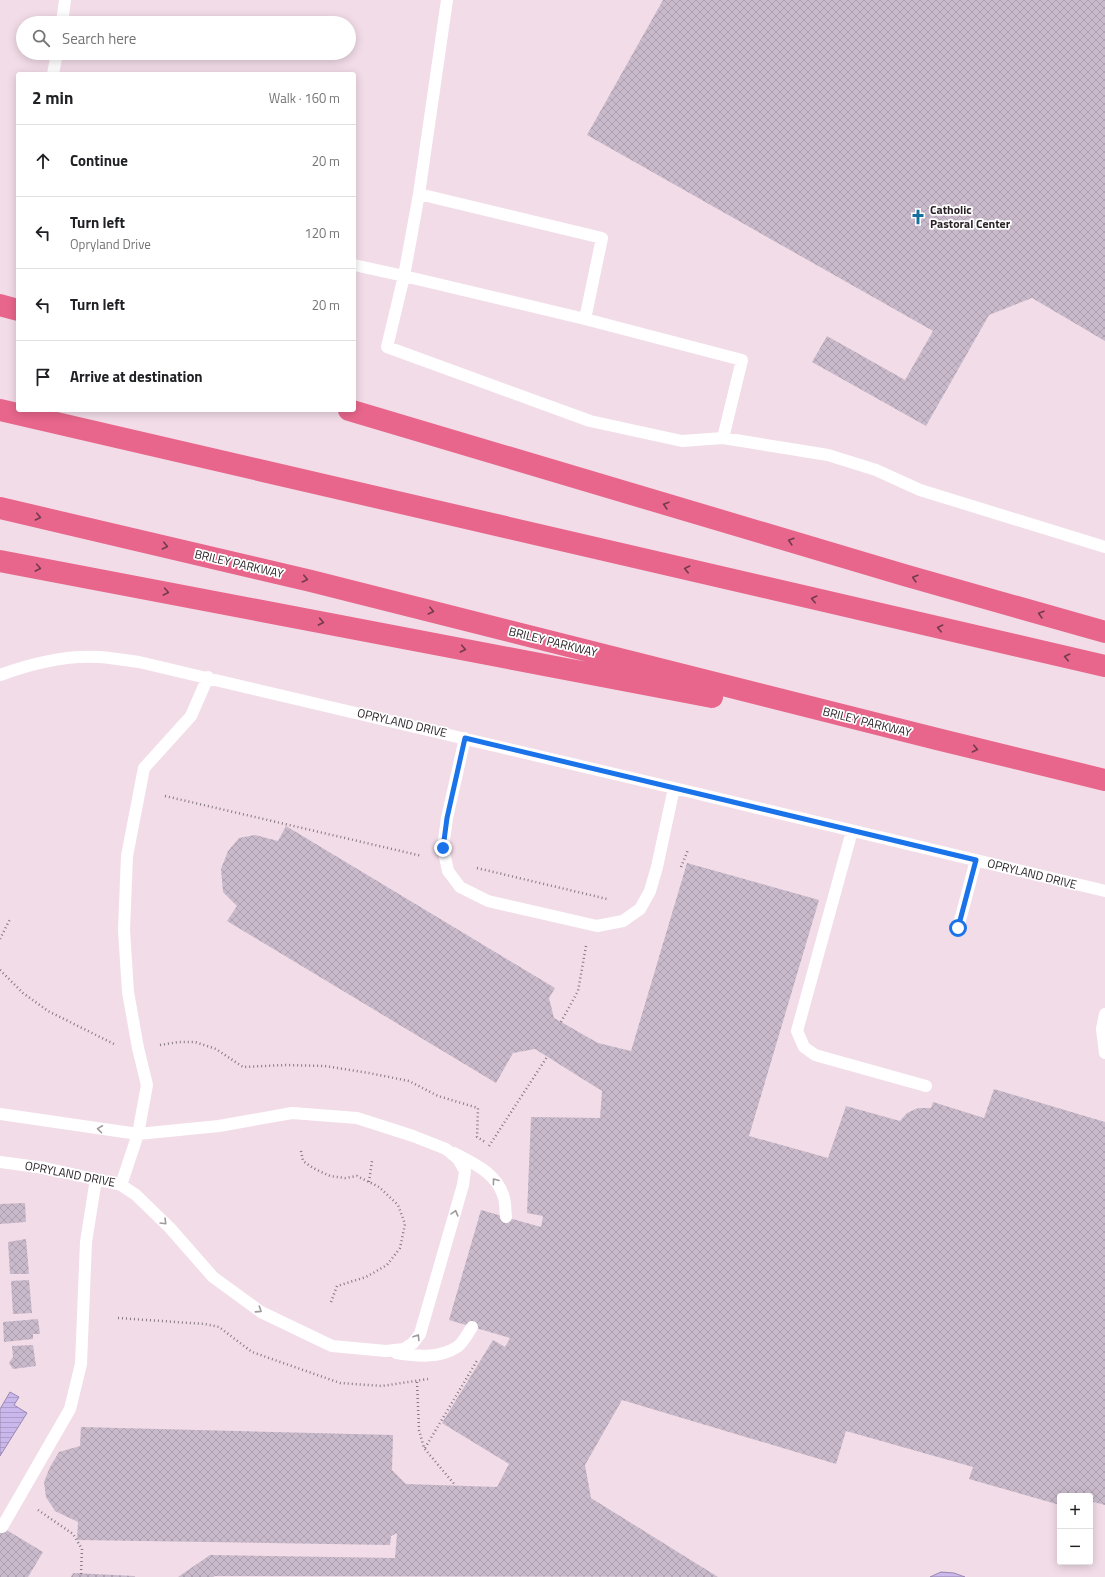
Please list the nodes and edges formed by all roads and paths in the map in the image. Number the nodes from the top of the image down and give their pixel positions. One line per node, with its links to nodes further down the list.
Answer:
1 (65, 0): 3 (lane)
2 (447, 0): 6 (lane)
3 (63, 16)
4 (56, 60): 5 (lane)
5 (53, 72)
6 (419, 194): 8 (lane); 11 (lane)
7 (356, 265): 8 (lane)
8 (404, 276): 11 (lane); 14 (lane)
9 (0, 305): 10 (highway)
10 (16, 309)
11 (585, 319): 14 (lane)
12 (0, 410): 19 (highway, one-way to 12)
13 (356, 412): 18 (highway, one-way to 13)
14 (723, 438): 16 (lane)
15 (0, 508): 23 (highway, BRILEY PARKWAY, one-way to 23)
16 (1105, 547)
17 (0, 561): 23 (highway, one-way to 23)
18 (1105, 632)
19 (1105, 666)
20 (0, 675): 21 (lane, OPRYLAND DRIVE)
21 (208, 677): 22 (lane, OPRYLAND DRIVE); 38 (lane)
22 (465, 738): 25 (lane, OPRYLAND DRIVE); 25 (lane)
23 (937, 740): 24 (highway, BRILEY PARKWAY, one-way to 24)
24 (1105, 780)
25 (674, 788): 26 (lane, OPRYLAND DRIVE)
26 (852, 831): 27 (lane, OPRYLAND DRIVE); 41 (lane)
27 (976, 860): 29 (lane, OPRYLAND DRIVE); 32 (lane)
28 (477, 868): 30 (path)
29 (1105, 891)
30 (606, 899)
31 (10, 919): 33 (path)
32 (958, 928)
33 (0, 939)
34 (587, 942): 37 (path)
35 (0, 970): 38 (path)
36 (1105, 1014): 39 (lane)
37 (561, 1022)
38 (138, 1048): 43 (lane); 44 (path)
39 (1105, 1053)
40 (547, 1056): 44 (path)
41 (926, 1086)
42 (0, 1114): 43 (lane, one-way to 42)
43 (138, 1134): 45 (lane); 52 (lane)
44 (489, 1146): 47 (path)
45 (446, 1149): 53 (lane, one-way to 45); 57 (lane, one-way to 45)
46 (301, 1151): 51 (path)
47 (494, 1151)
48 (372, 1160): 51 (path)
49 (0, 1162): 50 (lane, OPRYLAND DRIVE)
50 (96, 1179): 52 (lane, OPRYLAND DRIVE); 61 (lane)
51 (369, 1182): 54 (path)
52 (121, 1185): 57 (lane, OPRYLAND DRIVE, one-way to 57)
53 (506, 1217)
54 (331, 1302)
55 (118, 1318): 59 (path)
56 (472, 1327): 57 (lane, OPRYLAND DRIVE)
57 (386, 1352)
58 (479, 1358): 59 (path)
59 (424, 1448): 60 (path)
60 (454, 1486)
61 (18, 1499): 62 (lane); 63 (path)
62 (2, 1527)
63 (81, 1574)

